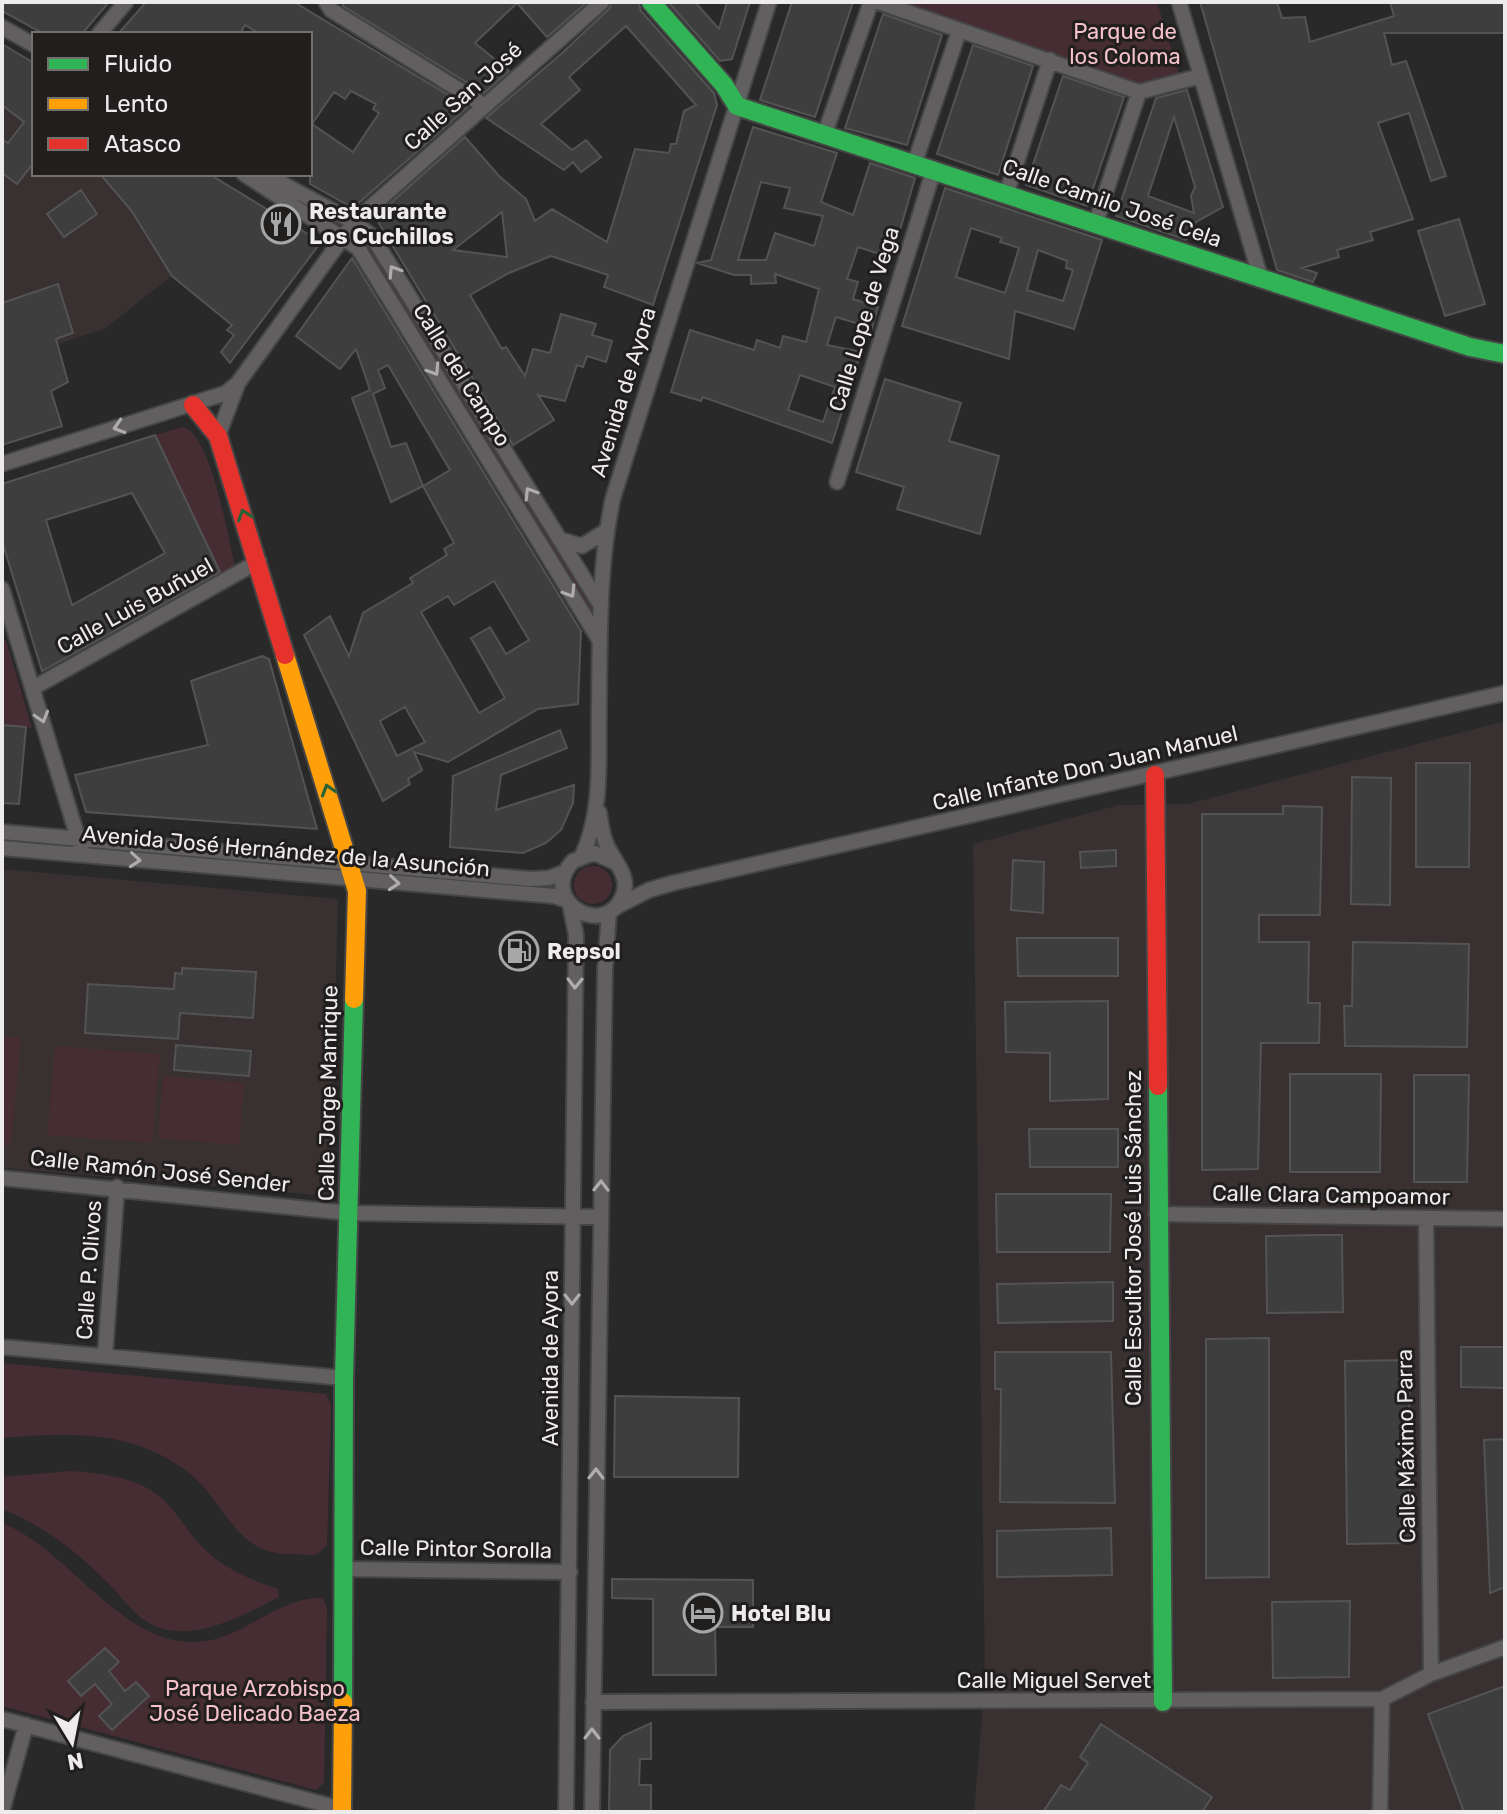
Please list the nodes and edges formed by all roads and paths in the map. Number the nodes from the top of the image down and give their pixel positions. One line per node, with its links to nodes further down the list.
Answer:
1 (125, 2): 11 (street)
2 (602, 2): 16 (street, Calle San José)
3 (651, 2): 17 (street)
4 (769, 2): 17 (street, Avenida de Ayora)
5 (871, 2): 18 (street)
6 (878, 2): 10 (street)
7 (1179, 2): 14 (street)
8 (326, 4): 16 (street)
9 (2, 27): 12 (street)
10 (959, 31): 13 (street); 19 (street)
11 (101, 32)
12 (32, 44)
13 (1050, 60): 15 (street); 23 (street)
14 (1201, 76): 15 (street); 27 (street)
15 (1139, 92): 25 (street)
16 (485, 106): 24 (street, Calle San José)
17 (737, 106): 18 (street, Calle Camilo José Cela); 34 (street, Avenida de Ayora)
18 (825, 133): 19 (street, Calle Camilo José Cela)
19 (915, 162): 20 (street, Calle Camilo José Cela)
20 (934, 169): 23 (street, Calle Camilo José Cela); 33 (street, Calle Lope de Vega)
21 (247, 176): 26 (street, Calle del Campo)
22 (268, 176): 24 (street, Calle del Campo)
23 (1007, 192): 25 (street, Calle Camilo José Cela)
24 (354, 222): 26 (street, Calle San José); 35 (street, Calle del Campo, one-way to 24)
25 (1096, 222): 27 (street, Calle Camilo José Cela)
26 (344, 237): 29 (street, Calle San José); 39 (street, Calle del Campo, one-way to 39)
27 (1261, 279): 28 (street, Calle Camilo José Cela)
28 (1505, 354)
29 (238, 383): 30 (street); 31 (street)
30 (193, 405): 31 (street, Calle Jorge Manrique); 32 (street, one-way to 32)
31 (218, 436): 36 (street, Calle Jorge Manrique, one-way to 31)
32 (2, 464)
33 (837, 482)
34 (606, 531): 35 (street); 38 (street, Avenida de Ayora)
35 (559, 539): 38 (street, Calle del Campo)
36 (259, 561): 40 (street, Calle Luis Buñuel); 50 (street, Calle Jorge Manrique, one-way to 36)
37 (2, 589): 40 (street)
38 (601, 606): 39 (street, Avenida de Ayora)
39 (600, 641): 43 (street, Avenida de Ayora)
40 (33, 688): 45 (street, one-way to 45)
41 (1505, 693): 42 (street, Calle Infante Don Juan Manuel)
42 (1155, 775): 52 (street, Calle Infante Don Juan Manuel); 58 (street, Calle Escultor José Luis Sánchez)
43 (598, 808): 48 (street, Avenida de Ayora); 49 (street, Avenida de Ayora)
44 (2, 832): 45 (street, Avenida José Hernández de la Asunción)
45 (79, 840): 47 (street); 50 (street, Avenida José Hernández de la Asunción)
46 (2, 848): 47 (street, Avenida José Hernández de la Asunción)
47 (82, 856): 50 (street, Avenida José Hernández de la Asunción, one-way to 50)
48 (582, 856): 49 (street); 51 (street)
49 (620, 869): 52 (street, Calle Infante Don Juan Manuel); 54 (street)
50 (353, 872): 51 (street, Avenida José Hernández de la Asunción); 53 (street, Avenida José Hernández de la Asunción, one-way to 53); 57 (street, Calle Jorge Manrique)
51 (565, 872): 53 (street)
52 (673, 883): 54 (street, Calle Infante Don Juan Manuel)
53 (568, 903): 54 (street); 59 (street, Avenida de Ayora, one-way to 59)
54 (612, 909): 60 (street, one-way to 54)
55 (2, 1178): 56 (street, Calle Ramón José Sender)
56 (117, 1187): 57 (street, Calle Ramón José Sender); 64 (street, Calle P. Olivos)
57 (349, 1213): 59 (street, Calle Ramón José Sender); 65 (street, Calle Jorge Manrique)
58 (1156, 1214): 61 (street, Calle Clara Campoamor); 76 (street, Calle Escultor José Luis Sánchez)
59 (573, 1216): 60 (street, Calle Ramón José Sender); 66 (street, Avenida de Ayora, one-way to 66)
60 (601, 1217): 67 (street, one-way to 60)
61 (1426, 1218): 62 (street, Calle Clara Campoamor); 73 (street, Calle Máximo Parra)
62 (1505, 1219)
63 (2, 1347): 64 (street)
64 (105, 1356): 65 (street)
65 (344, 1378): 68 (street, Calle Jorge Manrique)
66 (570, 1544): 67 (street); 69 (street, Avenida de Ayora)
67 (595, 1544): 71 (street)
68 (342, 1569): 69 (street, Calle Pintor Sorolla); 79 (street, Calle Jorge Manrique)
69 (570, 1572): 70 (street, Avenida de Ayora)
70 (570, 1593): 71 (street); 81 (street, Avenida de Ayora)
71 (594, 1594): 75 (street)
72 (1505, 1647): 73 (street, Calle Miguel Servet)
73 (1431, 1674): 74 (street, Calle Miguel Servet)
74 (1382, 1699): 76 (street, Calle Miguel Servet); 83 (street)
75 (593, 1702): 76 (street, Calle Miguel Servet); 82 (street, one-way to 75)
76 (1163, 1702)
77 (2, 1719): 78 (street)
78 (26, 1725): 79 (street); 80 (street)
79 (342, 1810)
80 (2, 1811)
81 (566, 1812)
82 (592, 1812)
83 (1380, 1812)

